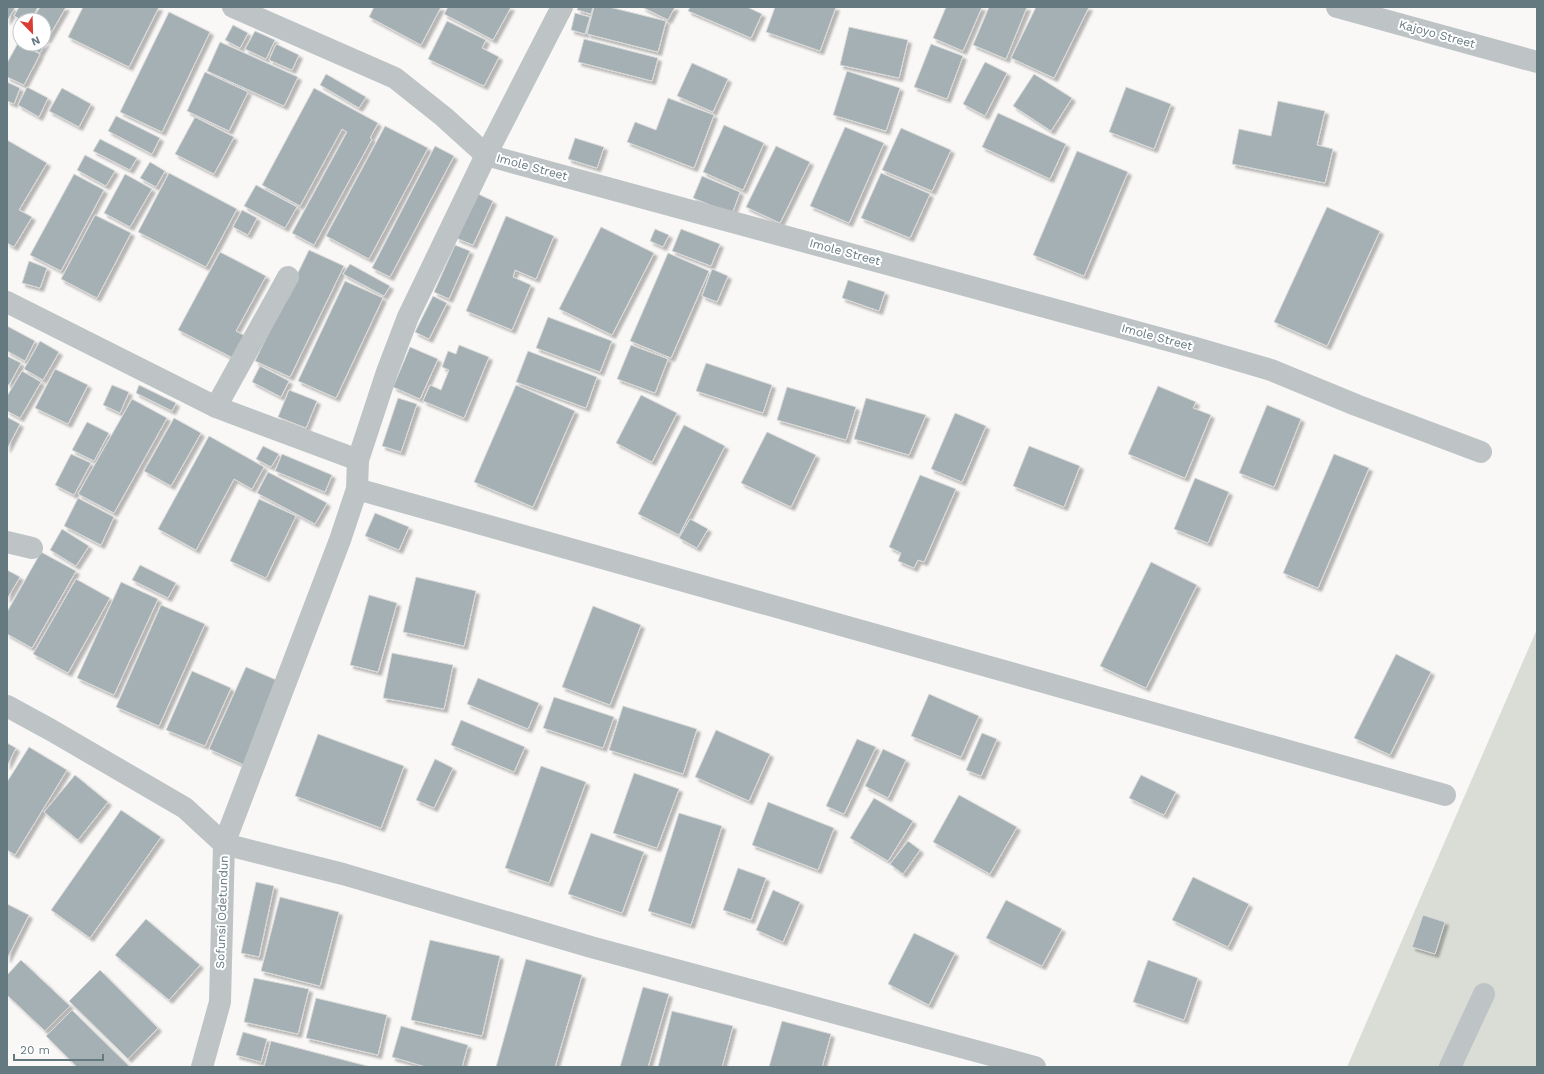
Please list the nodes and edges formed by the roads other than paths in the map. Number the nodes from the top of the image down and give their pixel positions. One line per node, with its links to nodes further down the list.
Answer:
1 (233, 7): 5 (street, Imole Street)
2 (562, 7): 5 (street)
3 (1337, 7): 4 (street, Kajoyo Street)
4 (1537, 62)
5 (486, 155): 9 (street, Imole Street); 10 (street)
6 (288, 277): 8 (street)
7 (7, 302): 8 (street)
8 (216, 407): 10 (street)
9 (1481, 452)
10 (358, 460): 11 (street)
11 (357, 489): 15 (street); 16 (street)
12 (7, 542): 13 (street)
13 (32, 548)
14 (7, 706): 16 (street, Sofunsi Odetundun)
15 (1445, 795)
16 (224, 844): 18 (street, Sofunsi Odetundun); 19 (street)
17 (1484, 994): 20 (street)
18 (202, 1067)
19 (1035, 1067)
20 (1450, 1067)

